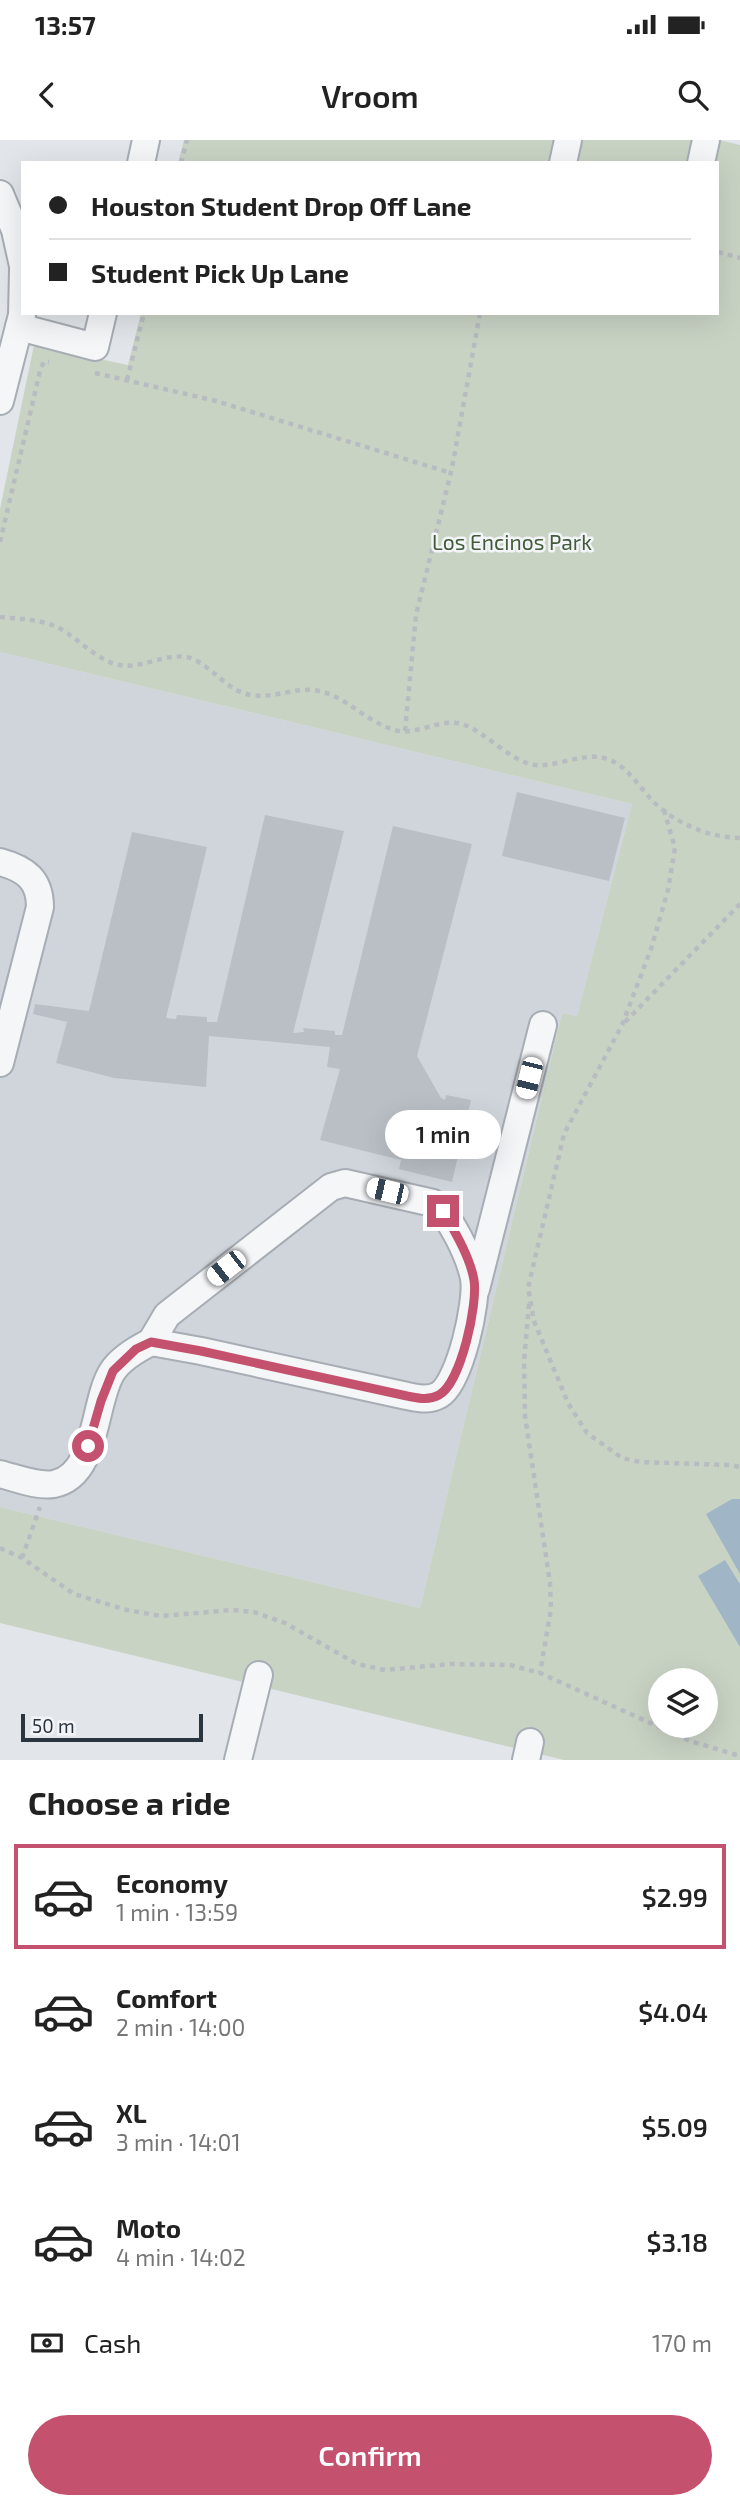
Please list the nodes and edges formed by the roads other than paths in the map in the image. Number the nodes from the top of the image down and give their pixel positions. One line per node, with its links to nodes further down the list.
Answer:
1 (146, 140): 4 (street)
2 (568, 140): 5 (street)
3 (706, 140): 6 (street)
4 (141, 161)
5 (563, 161)
6 (701, 161)
7 (0, 194): 8 (street)
8 (21, 258)
9 (22, 315): 11 (street)
10 (103, 315): 11 (street)
11 (19, 327): 12 (street)
12 (0, 401)
13 (0, 862): 15 (street)
14 (543, 1024): 16 (street)
15 (0, 1063)
16 (475, 1294): 17 (street); 17 (street)
17 (151, 1342): 18 (street)
18 (0, 1474)
19 (258, 1675): 20 (street)
20 (238, 1760)

